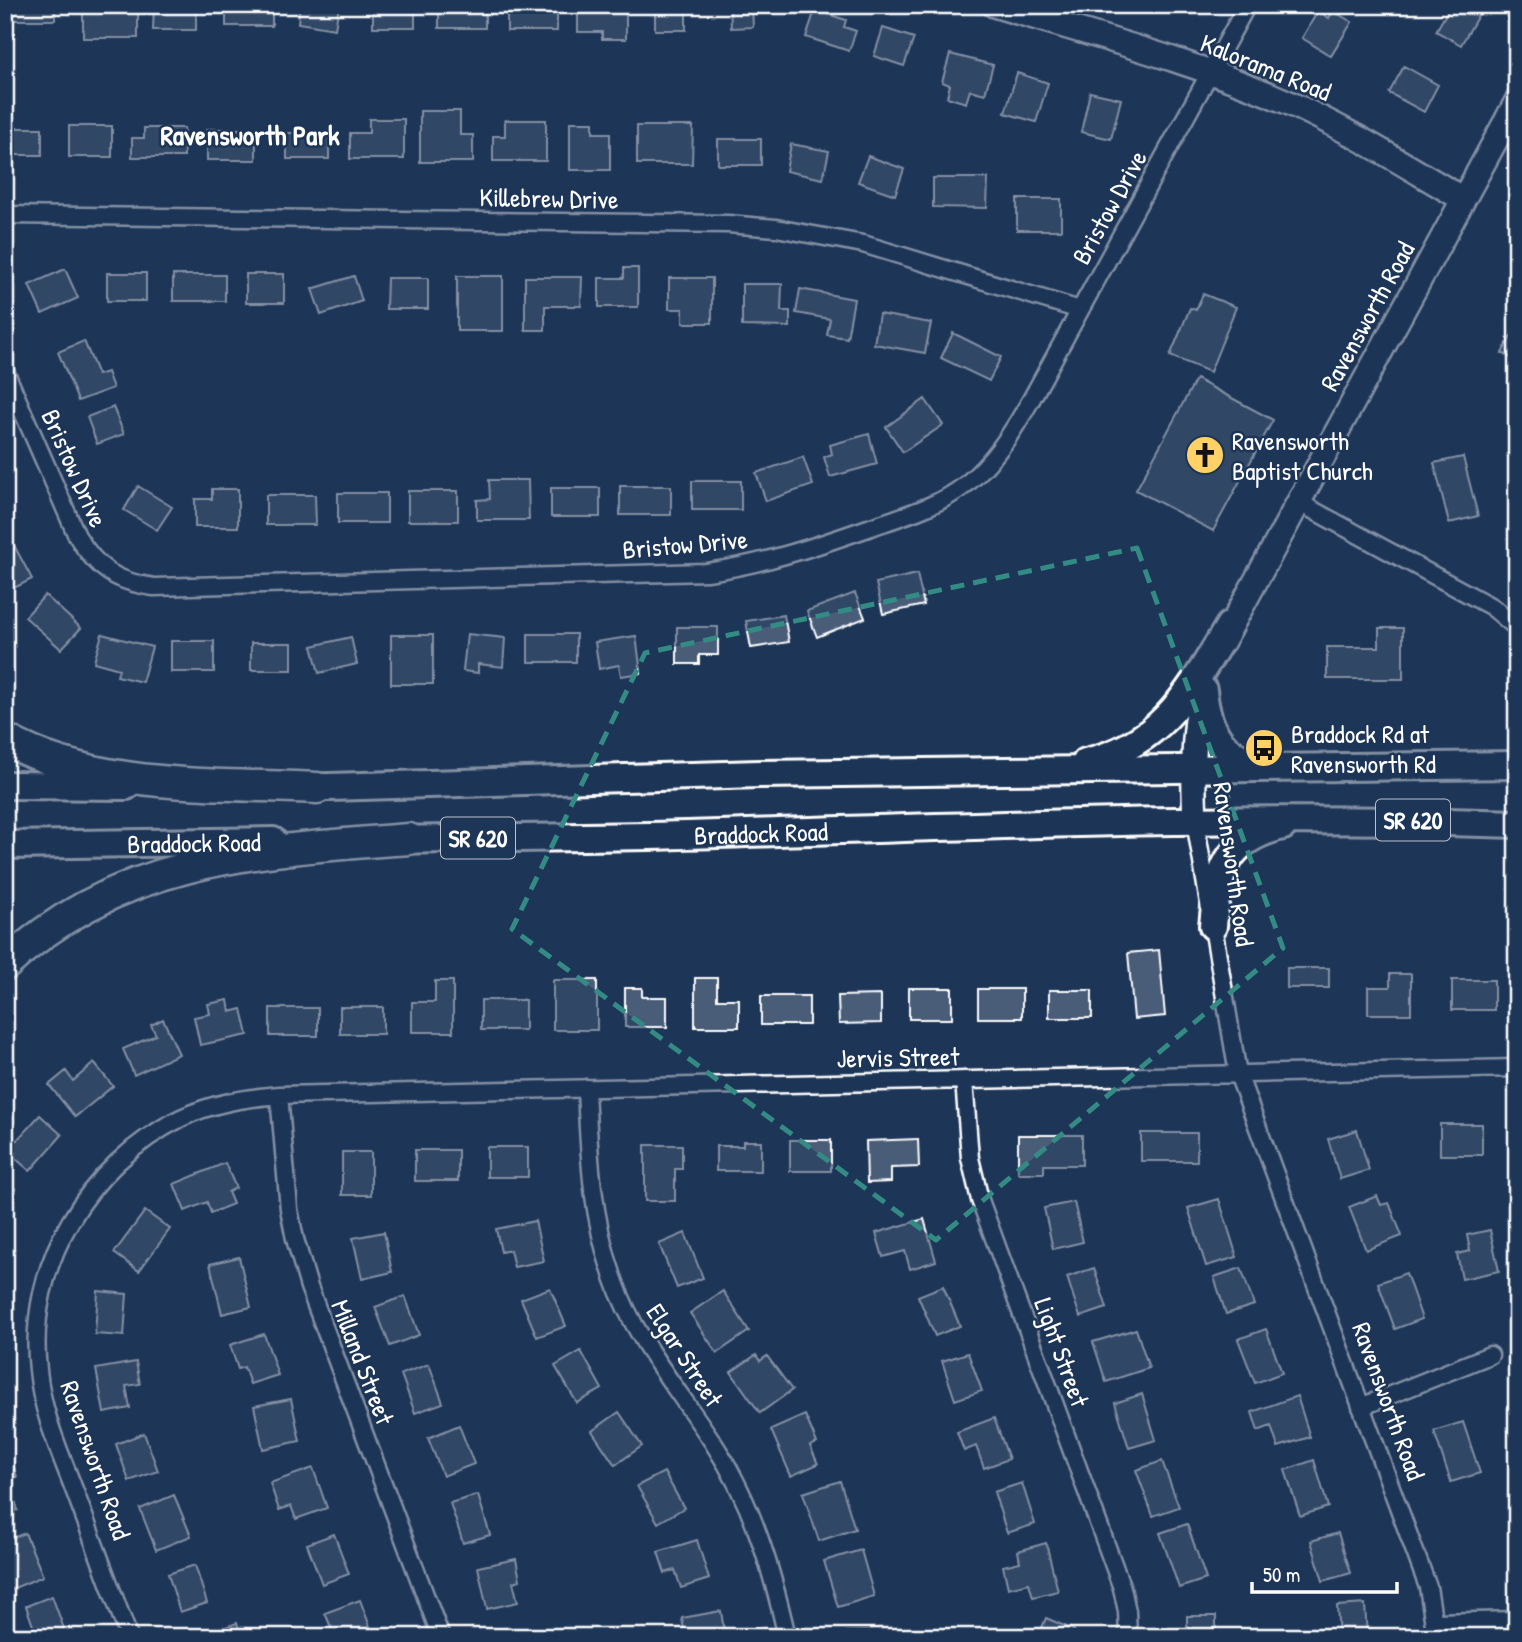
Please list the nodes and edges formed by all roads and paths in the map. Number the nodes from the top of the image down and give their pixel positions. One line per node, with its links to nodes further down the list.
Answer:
1 (995, 5): 3 (main road, Kalorama Road)
2 (1247, 5): 3 (street, Bristow Drive)
3 (1211, 72): 5 (main road, Kalorama Road); 7 (street, Bristow Drive)
4 (1517, 101): 5 (main road, Ravensworth Road)
5 (1463, 199): 9 (main road, Ravensworth Road)
6 (5, 215): 7 (street, Killebrew Drive)
7 (1080, 310): 8 (street, Bristow Drive)
8 (5, 371)
9 (1298, 502): 10 (main road, Ravensworth Road); 11 (street)
10 (1229, 626): 12 (main road, Ravensworth Road); 17 (main road)
11 (1517, 628)
12 (1203, 690): 15 (main road, Ravensworth Road); 16 (main road)
13 (5, 739): 19 (highway)
14 (1517, 765): 16 (main road, Braddock Road / SR 620)
15 (1193, 769): 16 (main road, Braddock Road / SR 620); 17 (main road, Braddock Road / SR 620); 21 (main road, Ravensworth Road)
16 (1275, 769)
17 (997, 771): 19 (main road, Braddock Road / SR 620)
18 (5, 785): 19 (main road, Braddock Road / SR 620)
19 (317, 788)
20 (1308, 820): 21 (main road, Braddock Road / SR 620); 22 (main road, Braddock Road / SR 620); 25 (main road)
21 (1195, 821): 23 (main road, Braddock Road / SR 620); 25 (street, Ravensworth Road)
22 (1517, 824)
23 (409, 839): 24 (main road, Braddock Road / SR 620); 26 (highway)
24 (5, 845)
25 (1213, 926): 28 (street, Ravensworth Road)
26 (5, 965)
27 (1517, 1068): 28 (street, Jervis Street)
28 (1238, 1074): 29 (street, Jervis Street); 33 (street, Ravensworth Road)
29 (964, 1080): 30 (street, Jervis Street); 39 (street, Light Street)
30 (586, 1088): 31 (street, Jervis Street); 38 (street, Elgar Street)
31 (279, 1095): 36 (street, Ravensworth Road); 37 (street, Milland Street)
32 (1490, 1354): 33 (street)
33 (1361, 1407): 35 (street, Ravensworth Road)
34 (1517, 1620): 35 (street)
35 (1436, 1629)
36 (129, 1637)
37 (441, 1637)
38 (787, 1637)
39 (1128, 1637)

